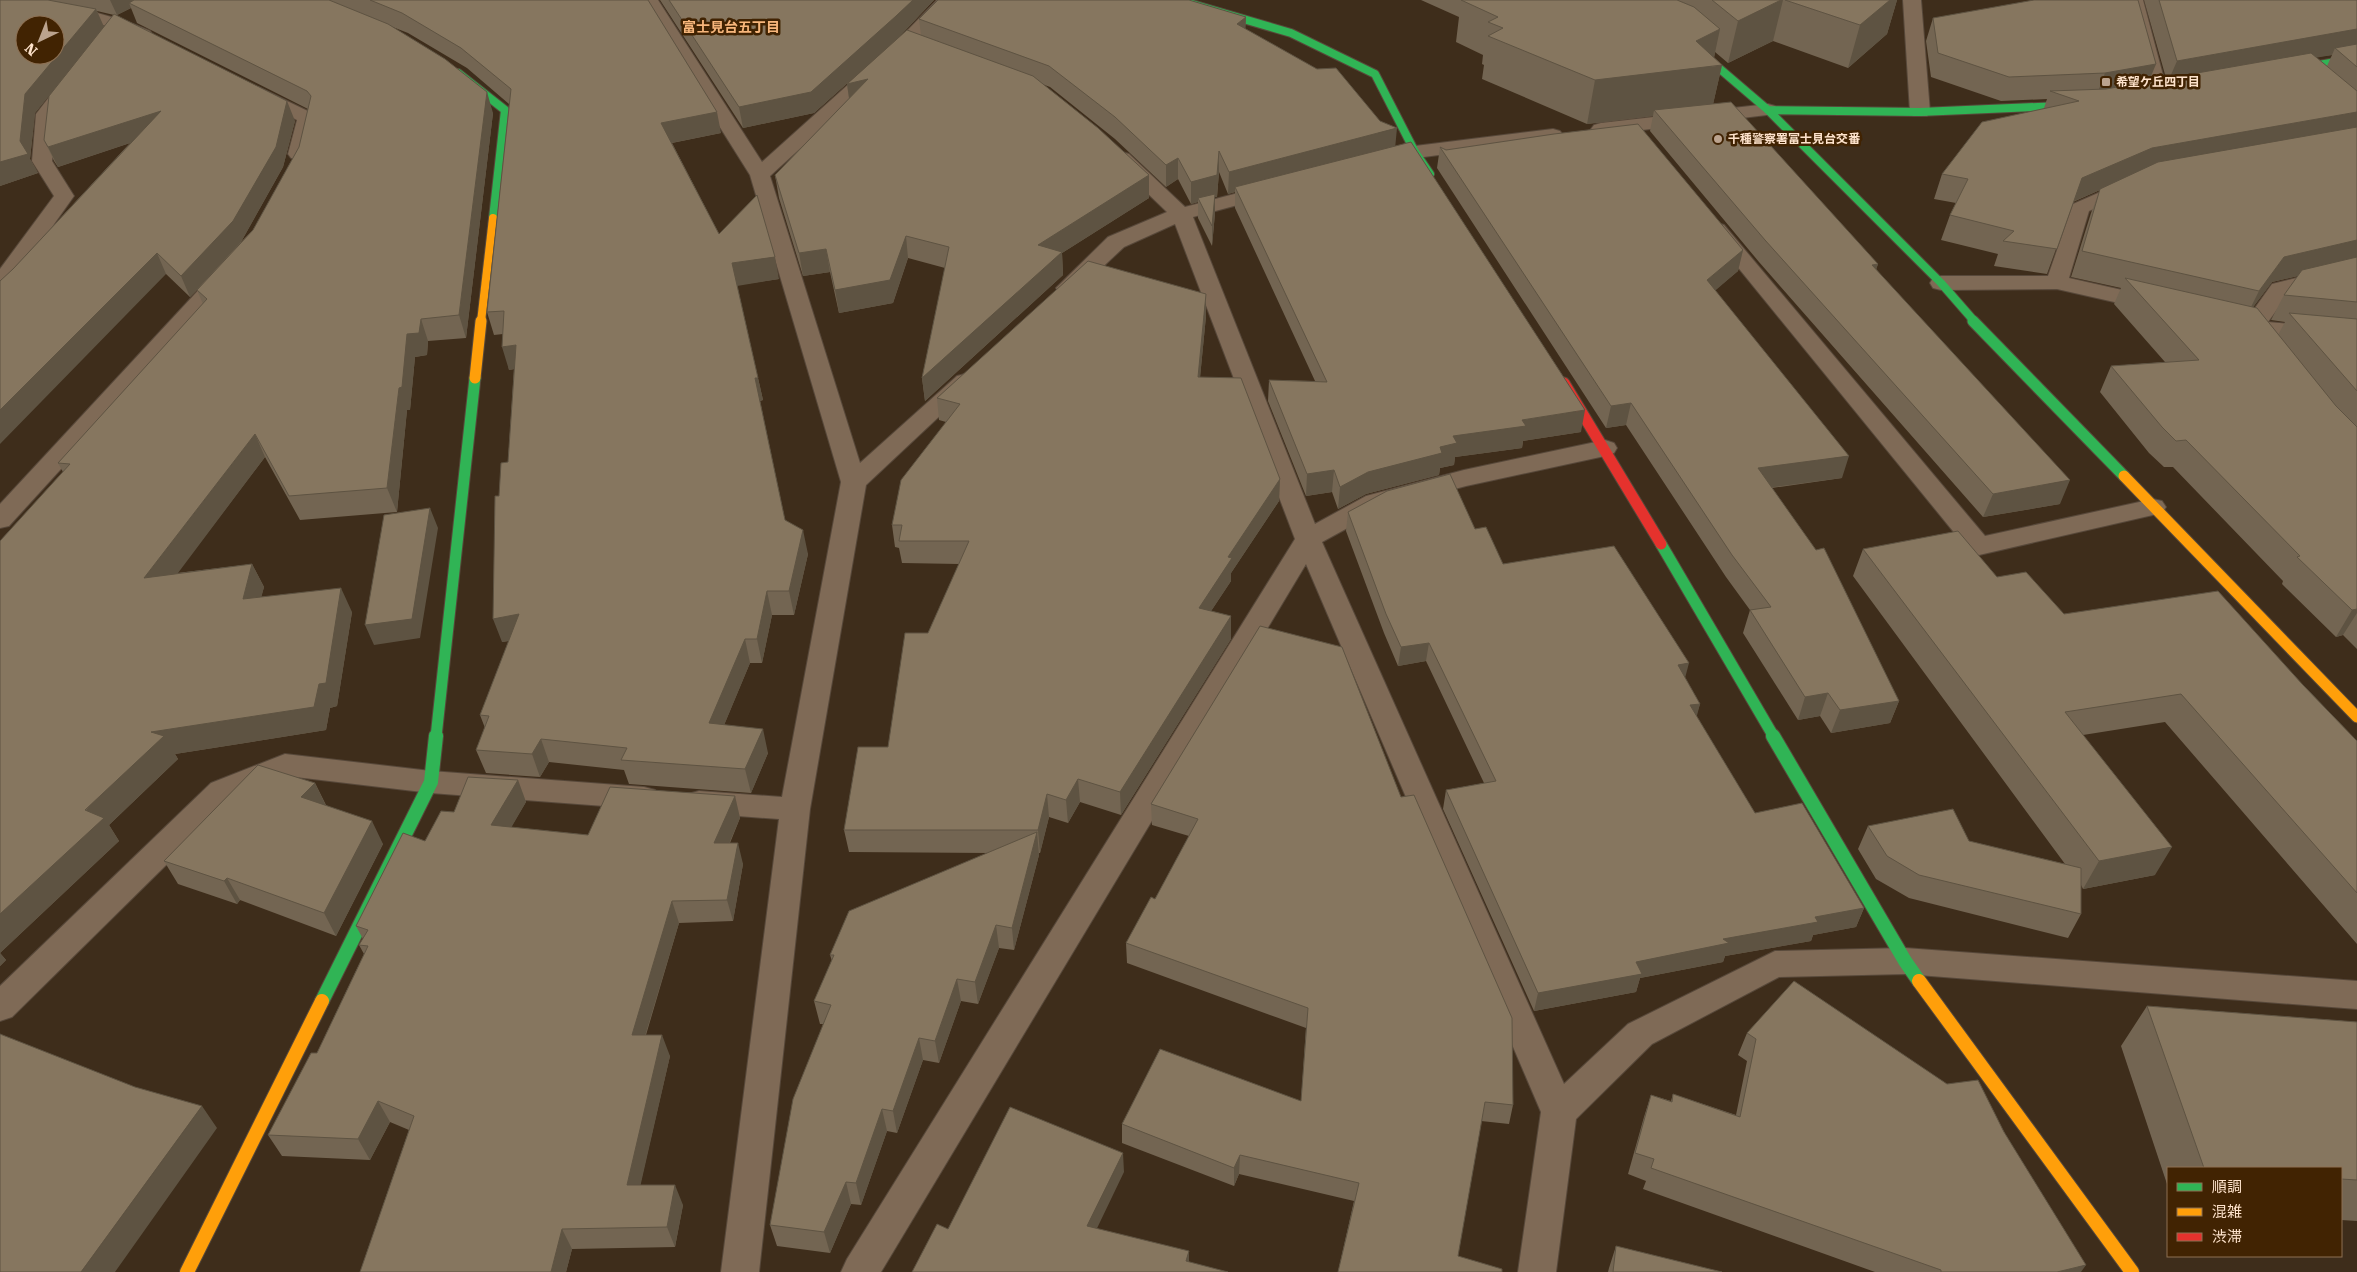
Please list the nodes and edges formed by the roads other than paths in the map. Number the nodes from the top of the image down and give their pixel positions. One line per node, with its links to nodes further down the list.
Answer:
1 (649, 0): 27 (street)
2 (947, 0): 8 (street)
3 (1178, 0): 25 (street)
4 (1912, 0): 21 (street)
5 (2134, 0): 18 (street)
6 (4, 2): 9 (street)
7 (1683, 40): 20 (street)
8 (906, 42): 10 (street); 27 (street)
9 (161, 44)
10 (933, 52)
11 (2357, 58): 13 (street)
12 (82, 68): 38 (street)
13 (2305, 68): 15 (street); 16 (street)
14 (451, 69): 53 (street)
15 (2276, 73)
16 (2320, 81)
17 (238, 83): 28 (street)
18 (2159, 94)
19 (2096, 105): 21 (street)
20 (1768, 110): 21 (street); 22 (street); 37 (street)
21 (1920, 112)
22 (1631, 125): 24 (street); 25 (street)
23 (1107, 144): 33 (street)
24 (1650, 148)
25 (1415, 152): 26 (street); 31 (street)
26 (1368, 164)
27 (760, 175): 48 (street)
28 (290, 176)
29 (2152, 178): 36 (street)
30 (1293, 184): 33 (street)
31 (1436, 185)
32 (1701, 210): 49 (street)
33 (1181, 214): 39 (street); 51 (street)
34 (239, 260): 50 (street)
35 (2357, 270): 42 (street)
36 (2057, 282): 37 (street); 40 (street)
37 (1942, 283): 49 (street)
38 (0, 284)
39 (1054, 299)
40 (2178, 310)
41 (2216, 319): 42 (street)
42 (2253, 327): 43 (street); 44 (street)
43 (2357, 336)
44 (2277, 358)
45 (982, 365): 48 (street)
46 (1558, 374): 47 (street)
47 (1605, 448): 51 (street); 55 (street)
48 (854, 482): 54 (street)
49 (2153, 507): 52 (street)
50 (0, 520)
51 (1308, 539): 58 (street); 61 (street)
52 (2357, 717)
53 (430, 782): 54 (street); 57 (street); 59 (street)
54 (795, 809): 60 (street)
55 (1905, 961): 56 (street); 58 (street); 63 (street)
56 (2357, 995)
57 (0, 1008)
58 (1559, 1112): 62 (street)
59 (187, 1272)
60 (740, 1272)
61 (860, 1272)
62 (1538, 1272)
63 (2132, 1272)

